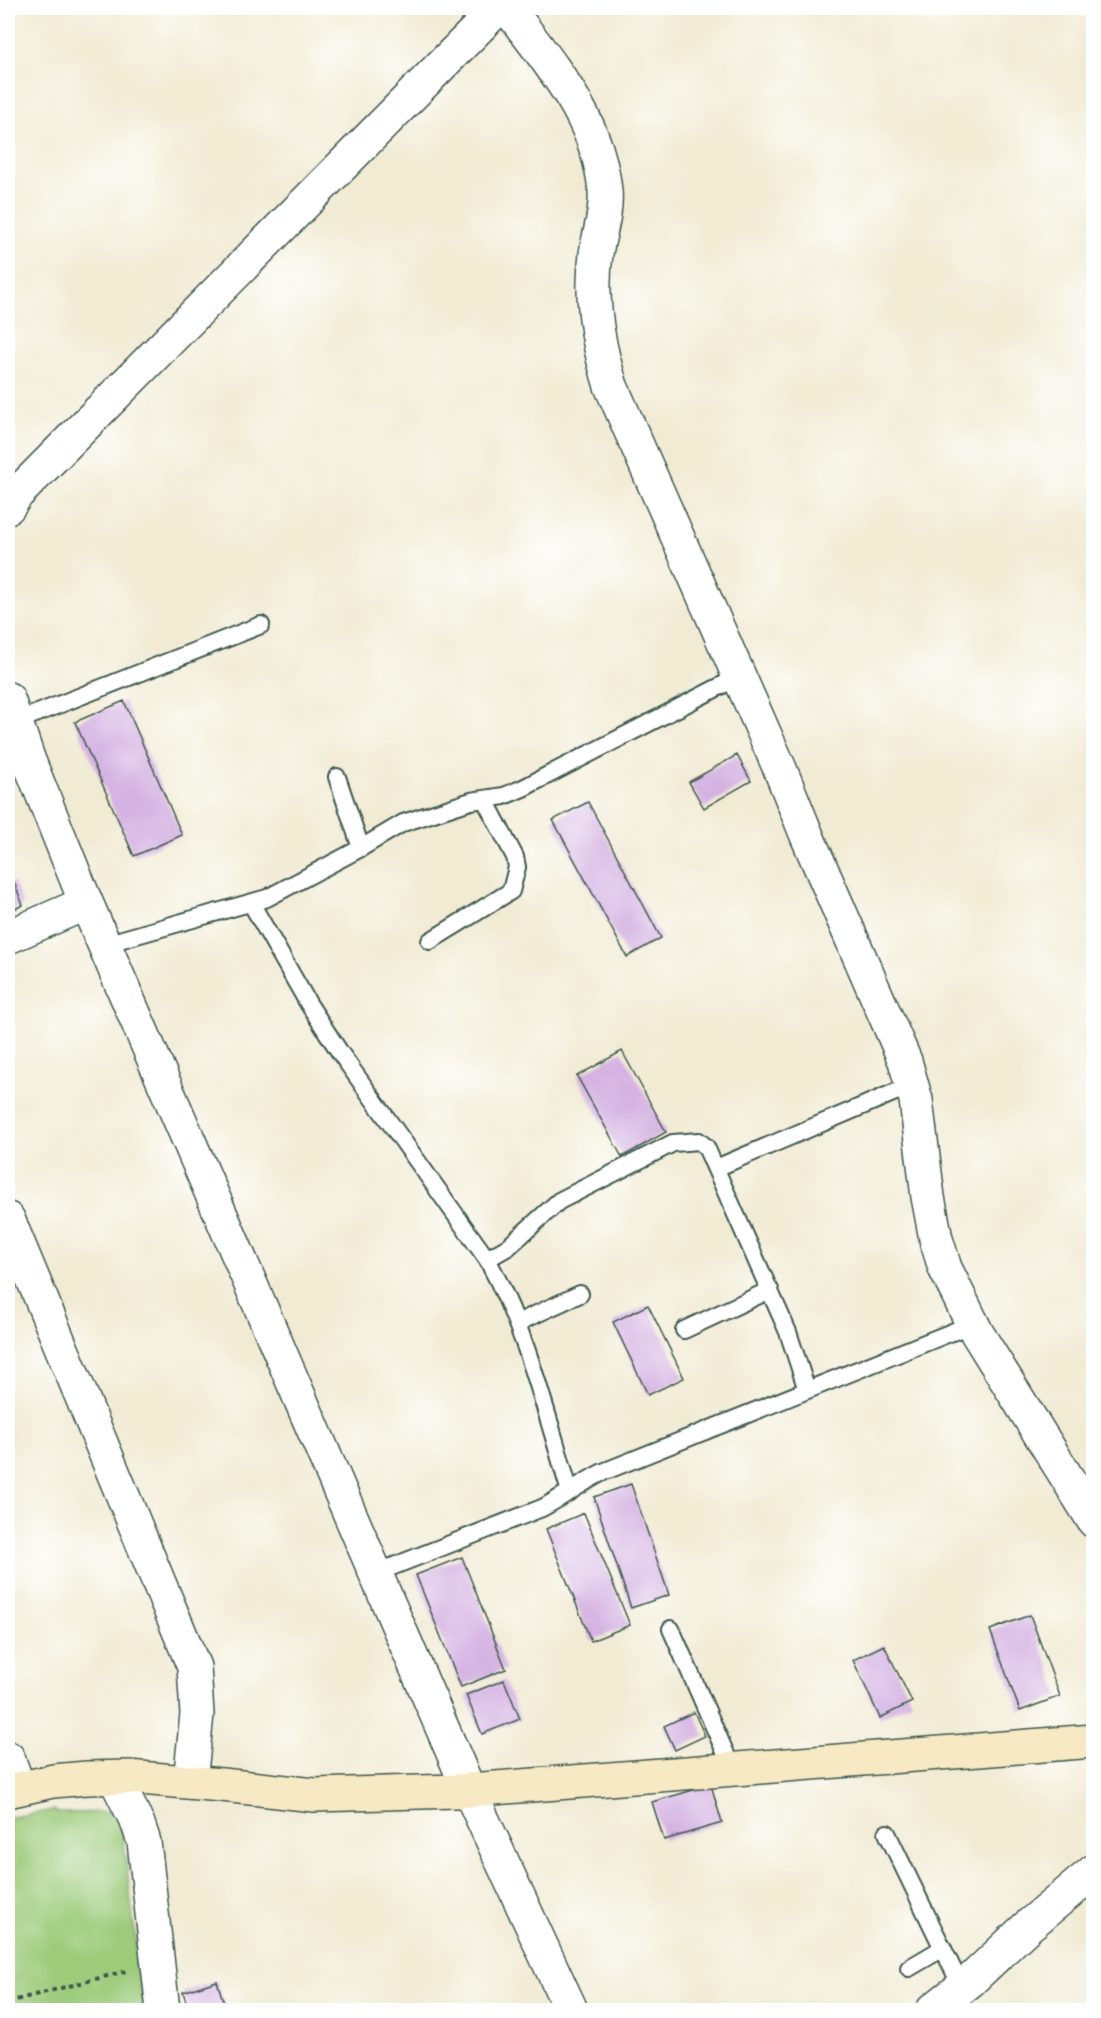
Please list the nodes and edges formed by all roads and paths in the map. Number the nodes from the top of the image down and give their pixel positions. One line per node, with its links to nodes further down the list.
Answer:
1 (498, 8): 3 (street)
2 (508, 8): 5 (street)
3 (8, 507)
4 (261, 626): 6 (lane)
5 (738, 677): 8 (lane); 15 (street)
6 (11, 711): 10 (street)
7 (337, 777): 9 (lane)
8 (486, 800): 9 (lane); 13 (lane)
9 (361, 848): 11 (lane)
10 (86, 903): 12 (street); 14 (street)
11 (251, 903): 14 (lane); 18 (lane)
12 (8, 937)
13 (430, 941)
14 (105, 944): 27 (street)
15 (912, 1085): 16 (lane); 22 (street)
16 (716, 1168): 18 (lane); 19 (lane)
17 (8, 1219): 33 (street)
18 (487, 1259): 21 (lane)
19 (770, 1290): 23 (lane); 24 (lane)
20 (580, 1294): 21 (lane)
21 (517, 1323): 25 (lane)
22 (972, 1324): 24 (lane); 26 (street)
23 (684, 1330)
24 (807, 1390): 25 (lane)
25 (570, 1492): 27 (lane)
26 (1094, 1521)
27 (376, 1573): 35 (street)
28 (671, 1629): 31 (lane)
29 (1094, 1741): 31 (street)
30 (8, 1758): 34 (street)
31 (733, 1770): 35 (street)
32 (115, 1778): 33 (street); 34 (street); 39 (street)
33 (190, 1782): 35 (street)
34 (13, 1790)
35 (469, 1790): 44 (street)
36 (887, 1833): 38 (lane)
37 (1094, 1871): 41 (street)
38 (943, 1948): 40 (lane); 41 (lane)
39 (158, 1962): 42 (path); 43 (street)
40 (909, 1968)
41 (962, 1988): 45 (street)
42 (8, 2002)
43 (163, 2010)
44 (572, 2010)
45 (933, 2010)

